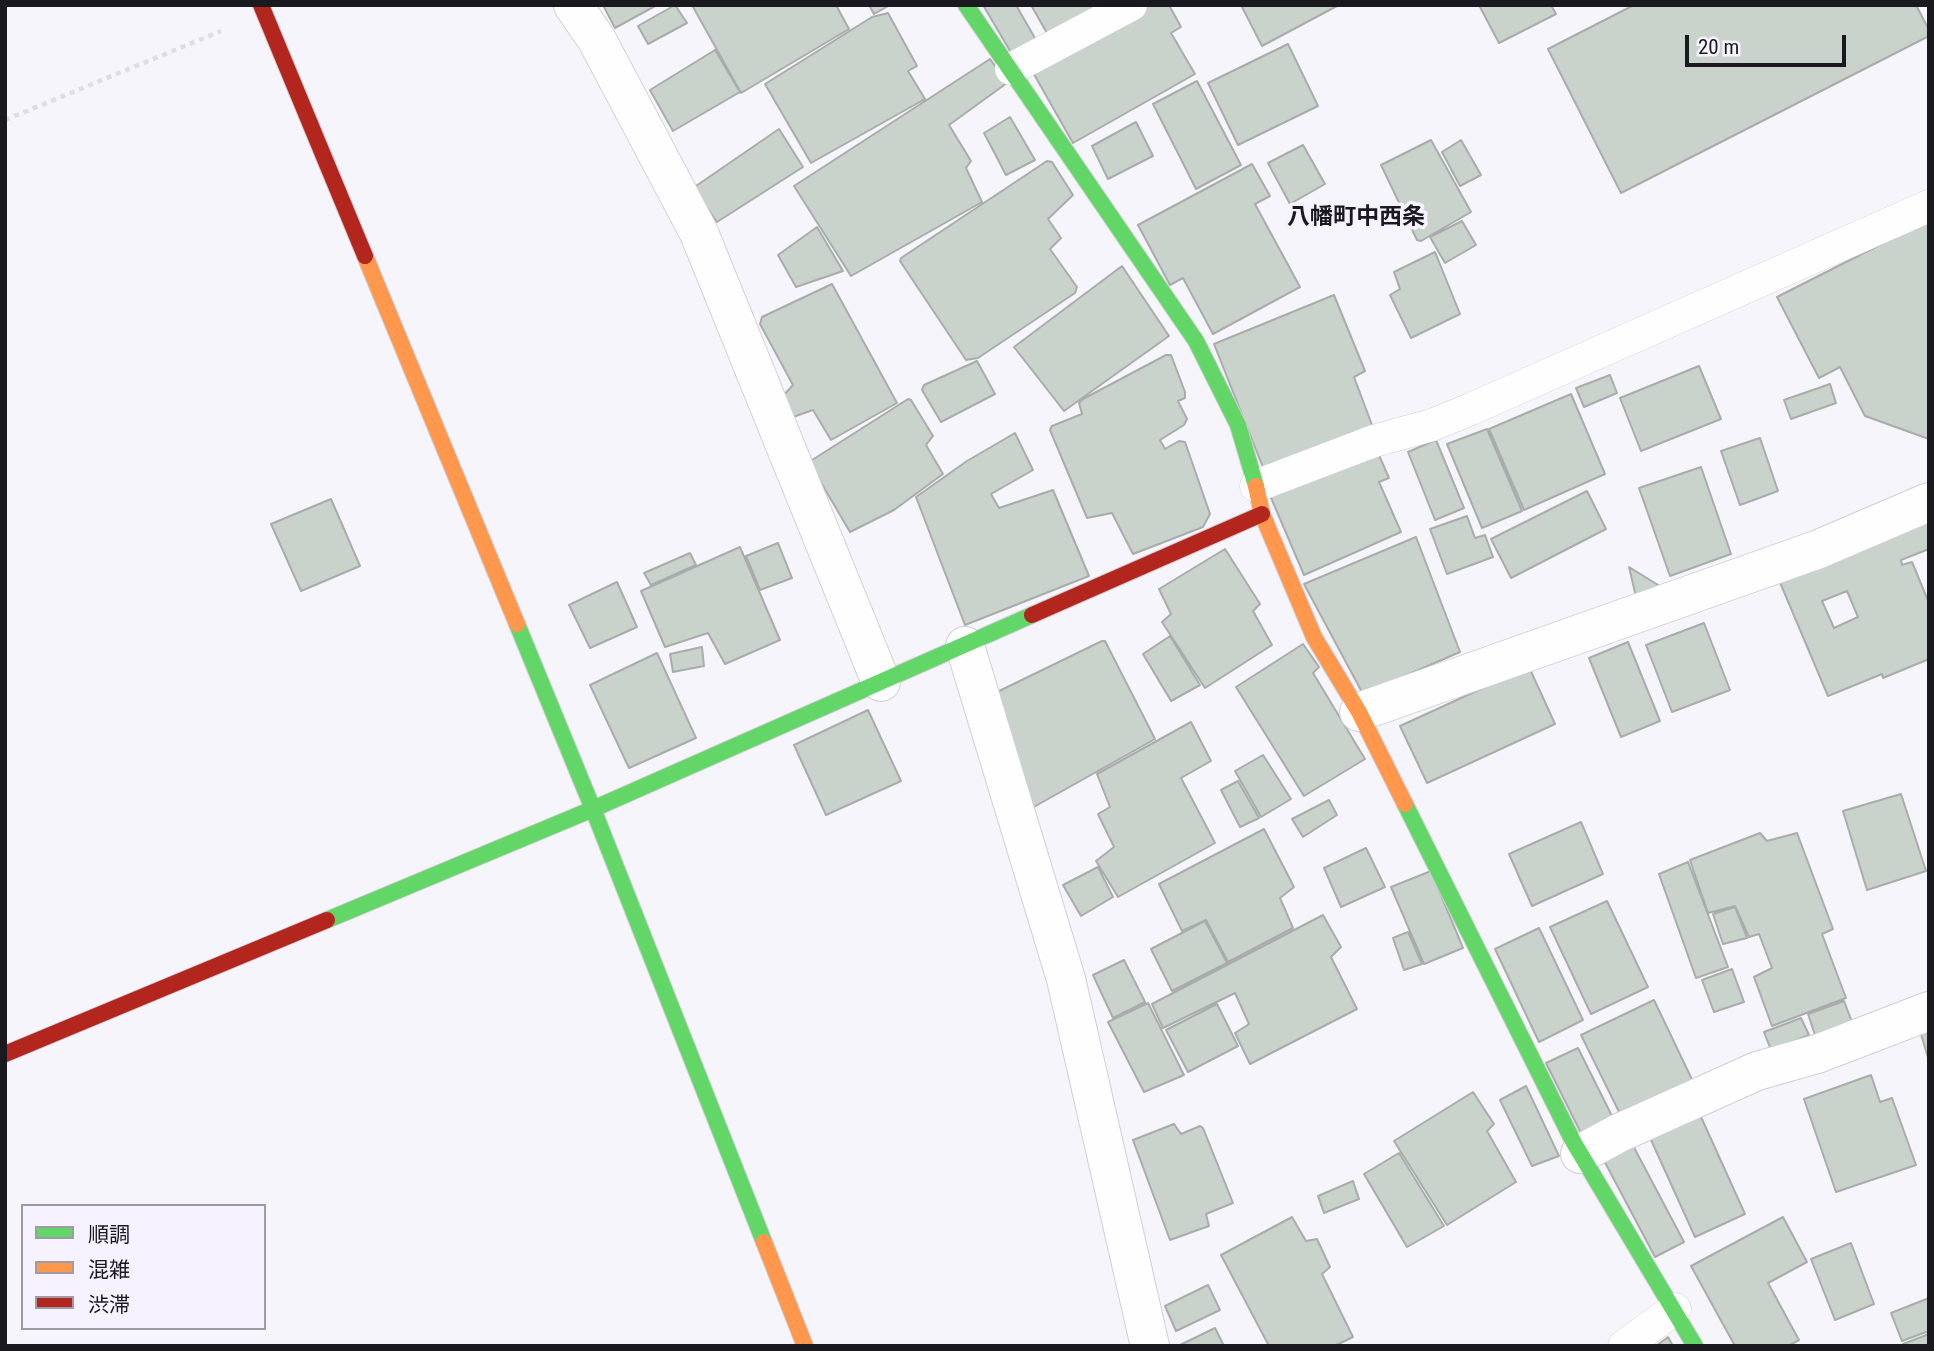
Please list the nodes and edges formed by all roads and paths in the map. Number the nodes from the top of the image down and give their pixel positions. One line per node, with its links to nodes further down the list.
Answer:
1 (573, 5): 11 (street)
2 (966, 5): 5 (street)
3 (1131, 5): 5 (lane)
4 (263, 9): 6 (path); 13 (street)
5 (1011, 69): 8 (street)
6 (5, 120)
7 (1929, 206): 8 (lane)
8 (1259, 500): 10 (street); 12 (street)
9 (1929, 502): 12 (street)
10 (965, 646): 11 (street); 19 (street)
11 (881, 682): 13 (street)
12 (1359, 712): 16 (street)
13 (593, 809): 15 (street); 18 (street)
14 (1929, 1011): 16 (street)
15 (5, 1054)
16 (1580, 1153): 17 (street)
17 (1675, 1309): 20 (lane); 21 (street)
18 (805, 1346)
19 (1150, 1346)
20 (1624, 1346)
21 (1695, 1346)

